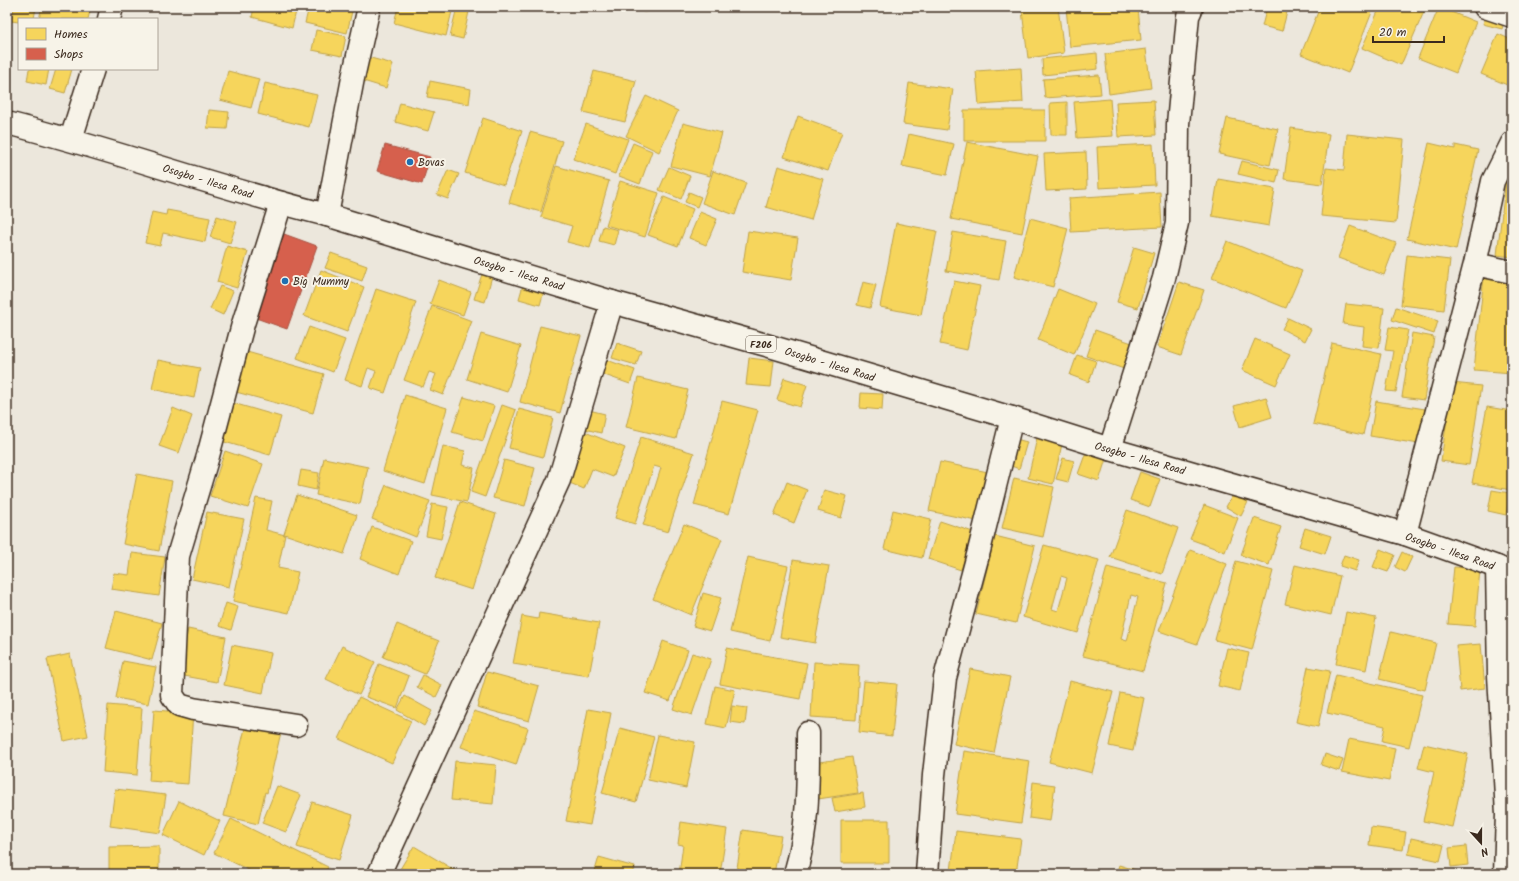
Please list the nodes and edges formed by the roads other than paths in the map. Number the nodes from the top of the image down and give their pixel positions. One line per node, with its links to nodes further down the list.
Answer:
1 (112, 7): 6 (street)
2 (369, 7): 12 (street)
3 (1485, 7): 5 (street)
4 (1185, 10): 17 (street)
5 (1512, 16)
6 (109, 18)
7 (93, 70): 9 (street)
8 (7, 123): 9 (street, Osogbo - Ilesa Road / F206)
9 (71, 139): 11 (street, Osogbo - Ilesa Road / F206)
10 (1512, 143): 13 (street)
11 (281, 203): 12 (street, Osogbo - Ilesa Road / F206); 20 (street)
12 (326, 215): 15 (street, Osogbo - Ilesa Road / F206)
13 (1475, 264): 14 (street); 18 (street)
14 (1512, 272)
15 (612, 302): 16 (street, Osogbo - Ilesa Road / F206); 22 (street)
16 (1012, 418): 17 (street, Osogbo - Ilesa Road / F206); 24 (street)
17 (1110, 449): 18 (street, Osogbo - Ilesa Road / F206)
18 (1405, 534): 19 (street, Osogbo - Ilesa Road / F206)
19 (1504, 570): 25 (street)
20 (296, 725)
21 (808, 733): 23 (street)
22 (379, 874)
23 (795, 874)
24 (927, 874)
25 (1505, 874)

